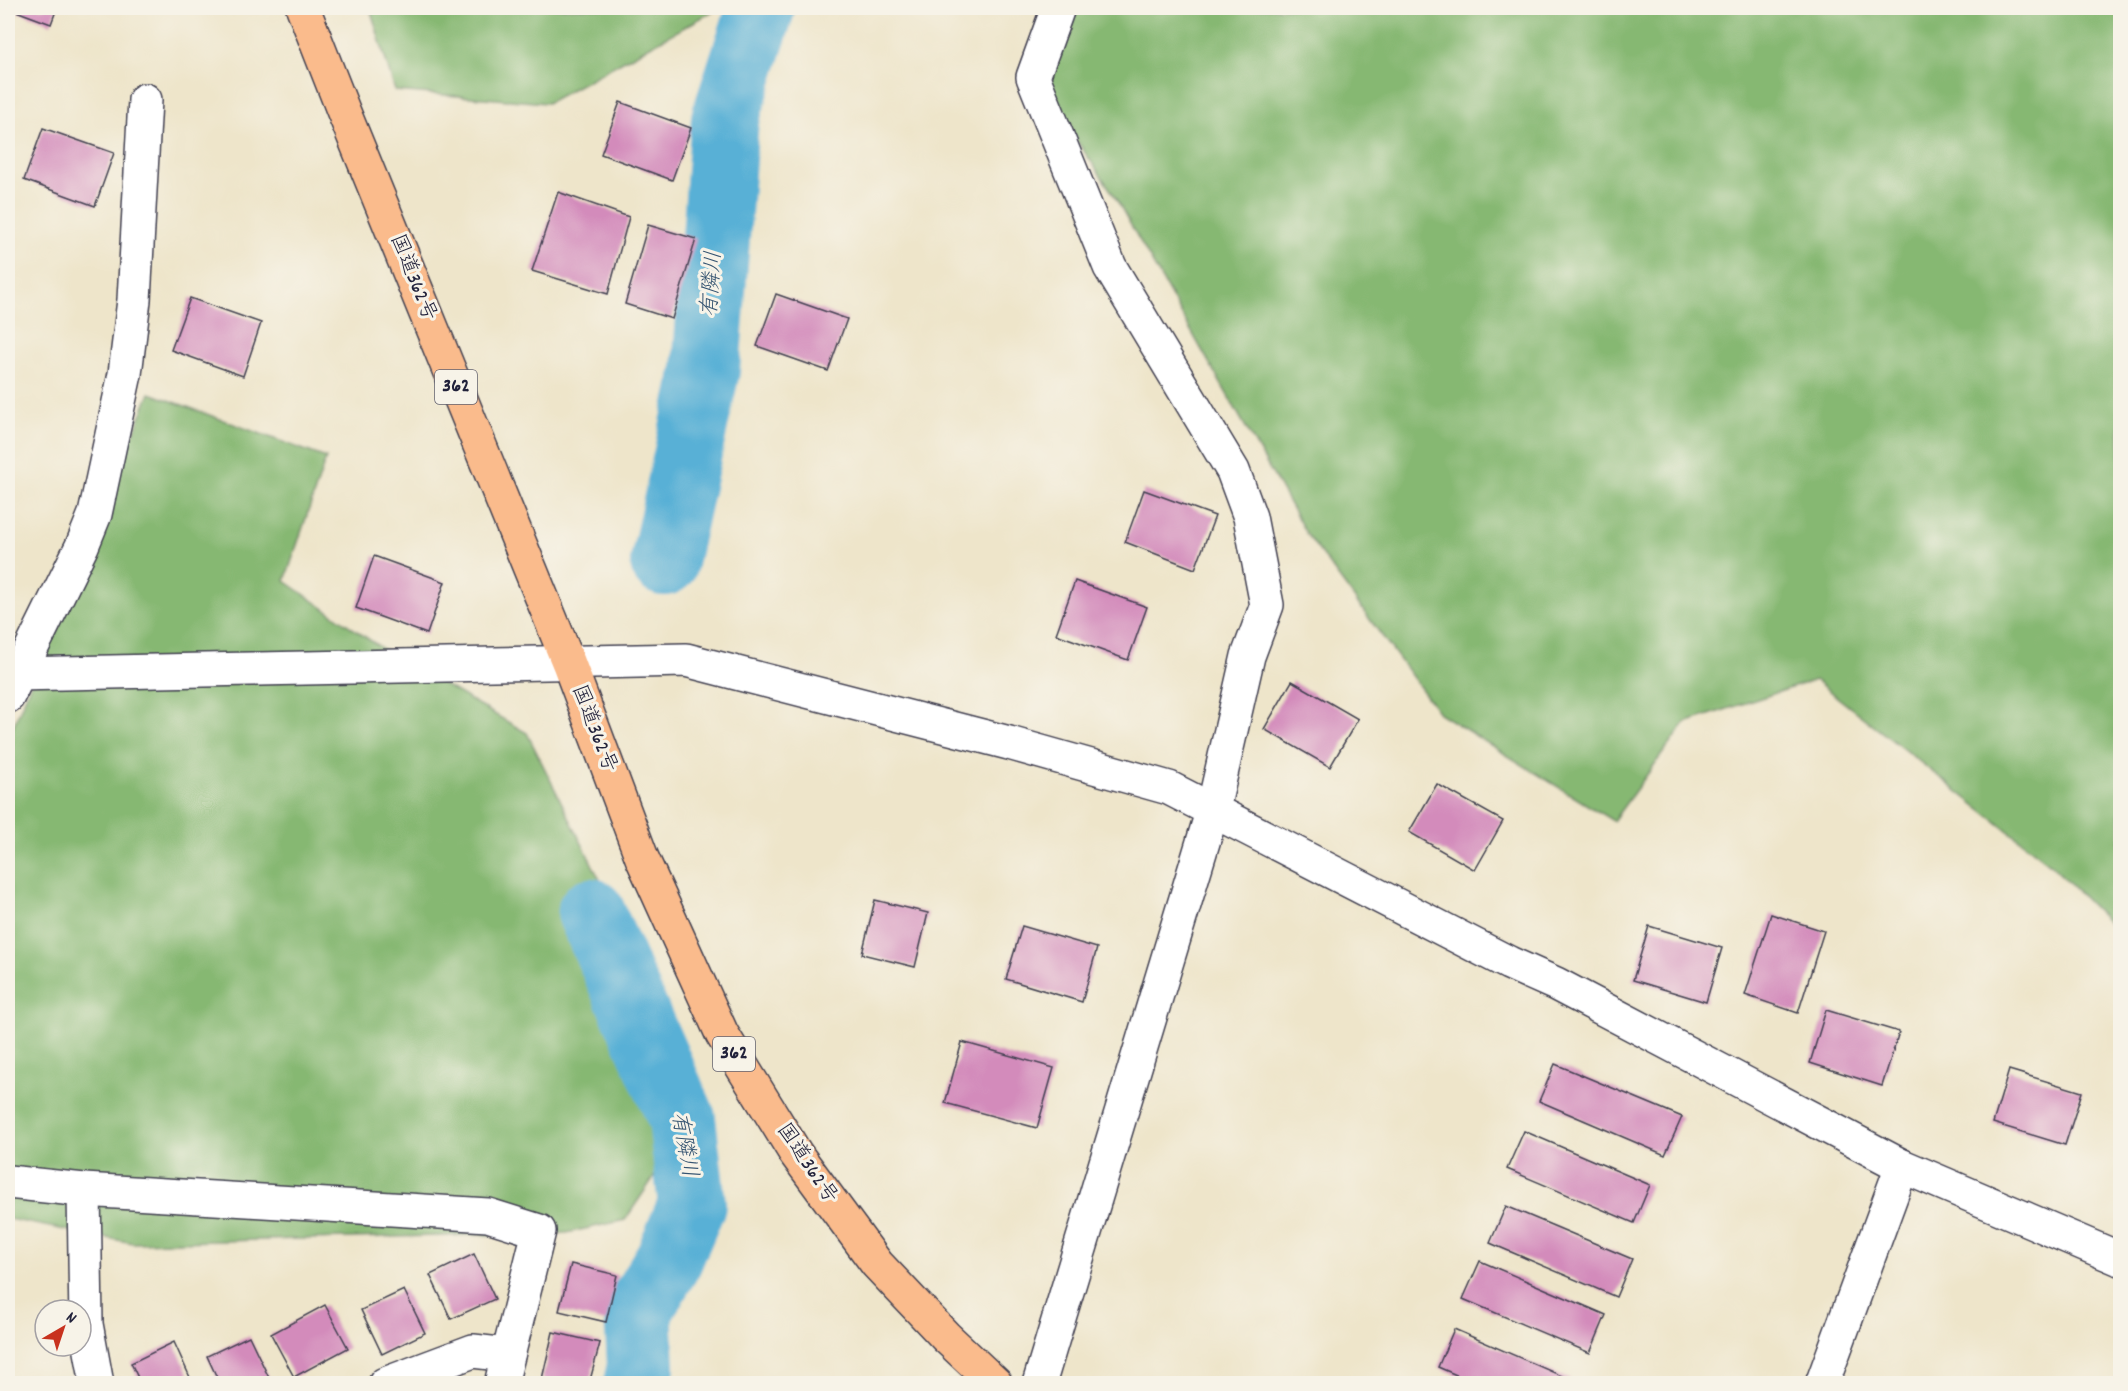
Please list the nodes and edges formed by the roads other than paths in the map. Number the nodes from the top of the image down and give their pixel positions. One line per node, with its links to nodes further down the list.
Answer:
1 (303, 8): 4 (highway, 国道362号 / 362)
2 (1059, 8): 6 (street)
3 (145, 100): 5 (street)
4 (569, 664): 5 (street); 6 (street); 14 (highway, 国道362号 / 362)
5 (11, 681)
6 (1213, 809): 7 (street); 15 (street)
7 (1902, 1166): 10 (street); 16 (street)
8 (8, 1182): 9 (street)
9 (84, 1190): 11 (street); 12 (street)
10 (2121, 1259)
11 (505, 1369): 13 (street)
12 (97, 1383)
13 (385, 1383)
14 (996, 1383)
15 (1039, 1383)
16 (1822, 1383)

